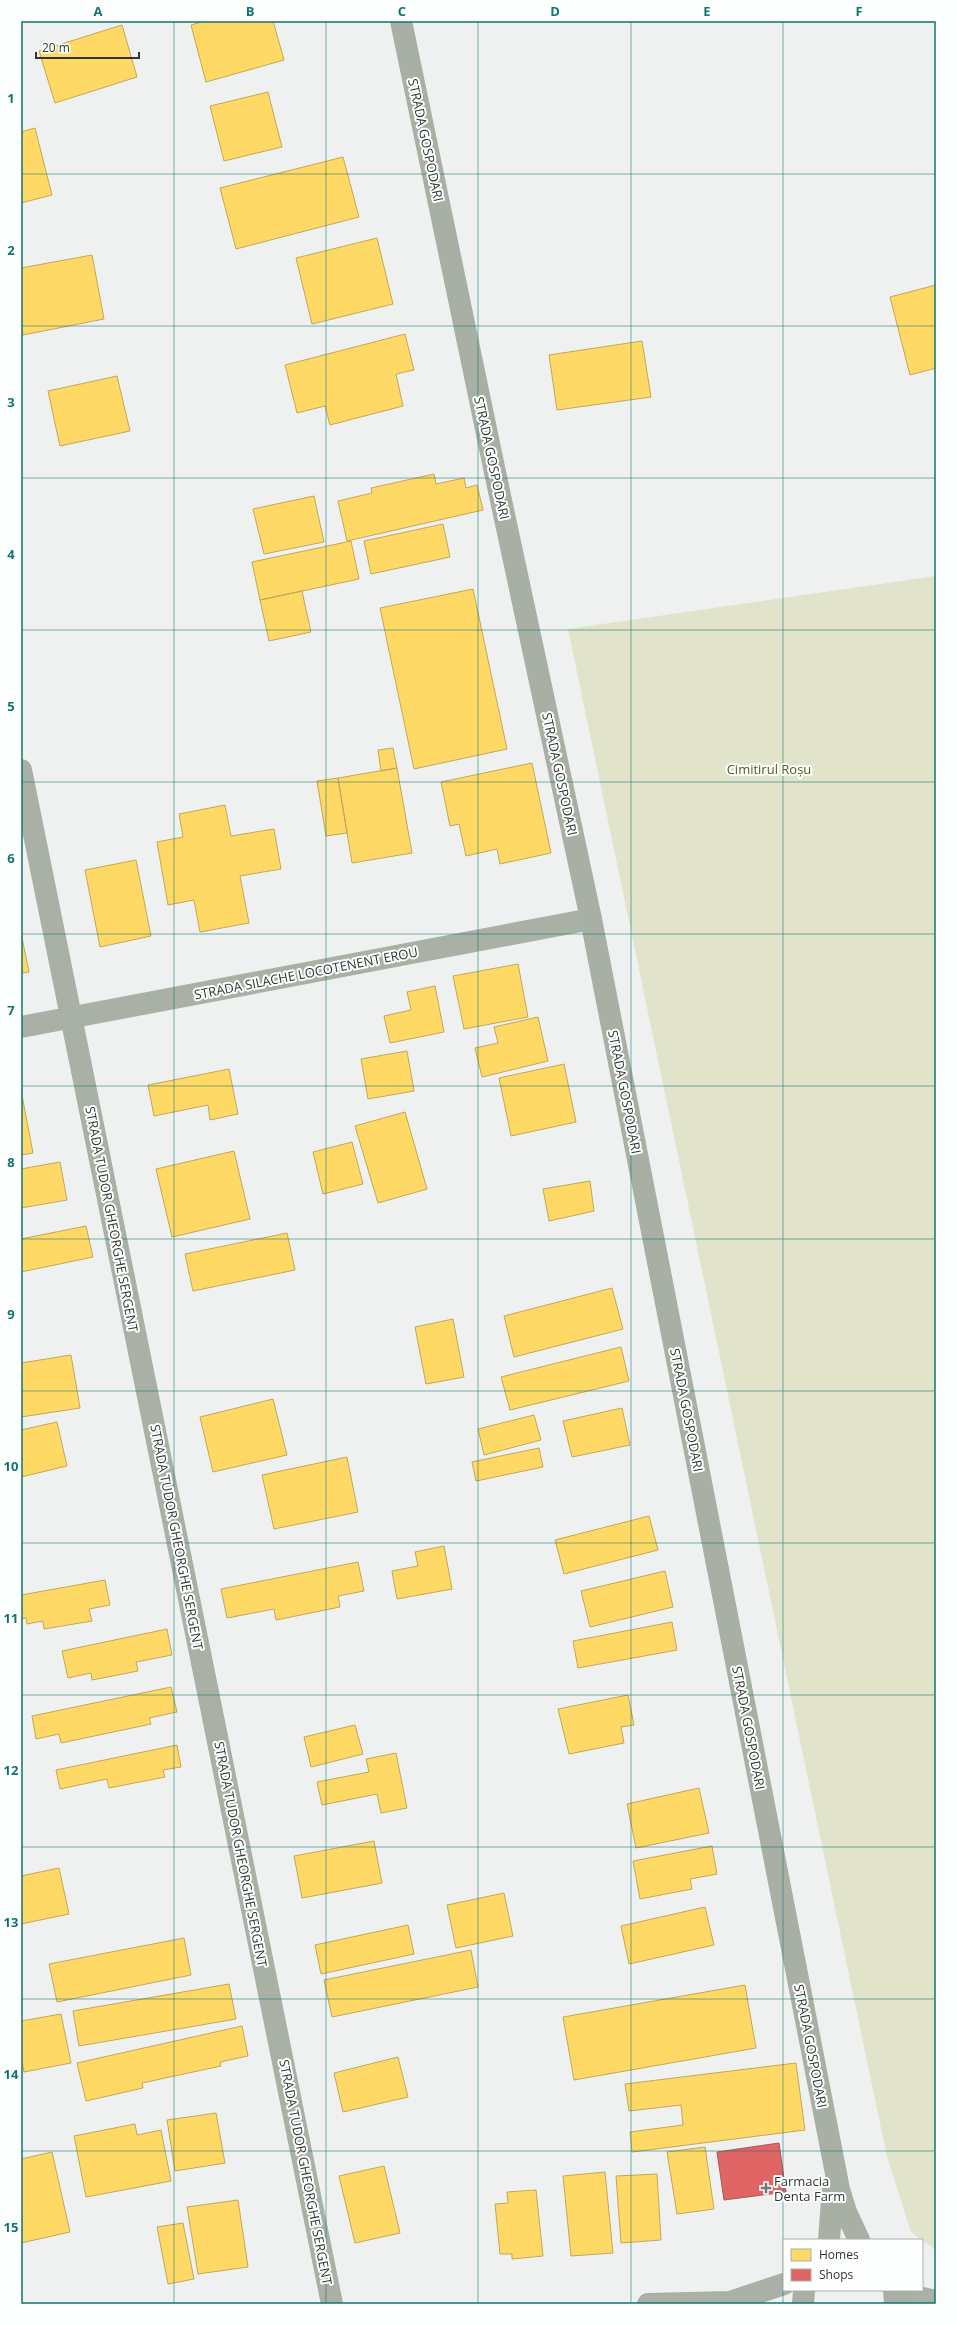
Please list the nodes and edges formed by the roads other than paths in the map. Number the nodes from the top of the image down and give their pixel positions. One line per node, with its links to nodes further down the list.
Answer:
1 (401, 21): 3 (street, STRADA GOSPODARI)
2 (21, 770): 4 (street, STRADA TUDOR GHEORGHE SERGENT)
3 (592, 919): 4 (street, STRADA SILACHE LOCOTENENT EROU); 6 (street, STRADA GOSPODARI)
4 (71, 1018): 5 (street, STRADA SILACHE LOCOTENENT EROU); 15 (street, STRADA TUDOR GHEORGHE SERGENT)
5 (21, 1027)
6 (834, 2165): 7 (street, STRADA GOSPODARI); 8 (street, STRADA GOSPODARI)
7 (829, 2239)
8 (859, 2239)
9 (783, 2284): 14 (street)
10 (804, 2291): 17 (street)
11 (894, 2291): 18 (street)
12 (906, 2291): 13 (street)
13 (936, 2301)
14 (735, 2303): 16 (street)
15 (332, 2304)
16 (648, 2304)
17 (803, 2304)
18 (895, 2304)

